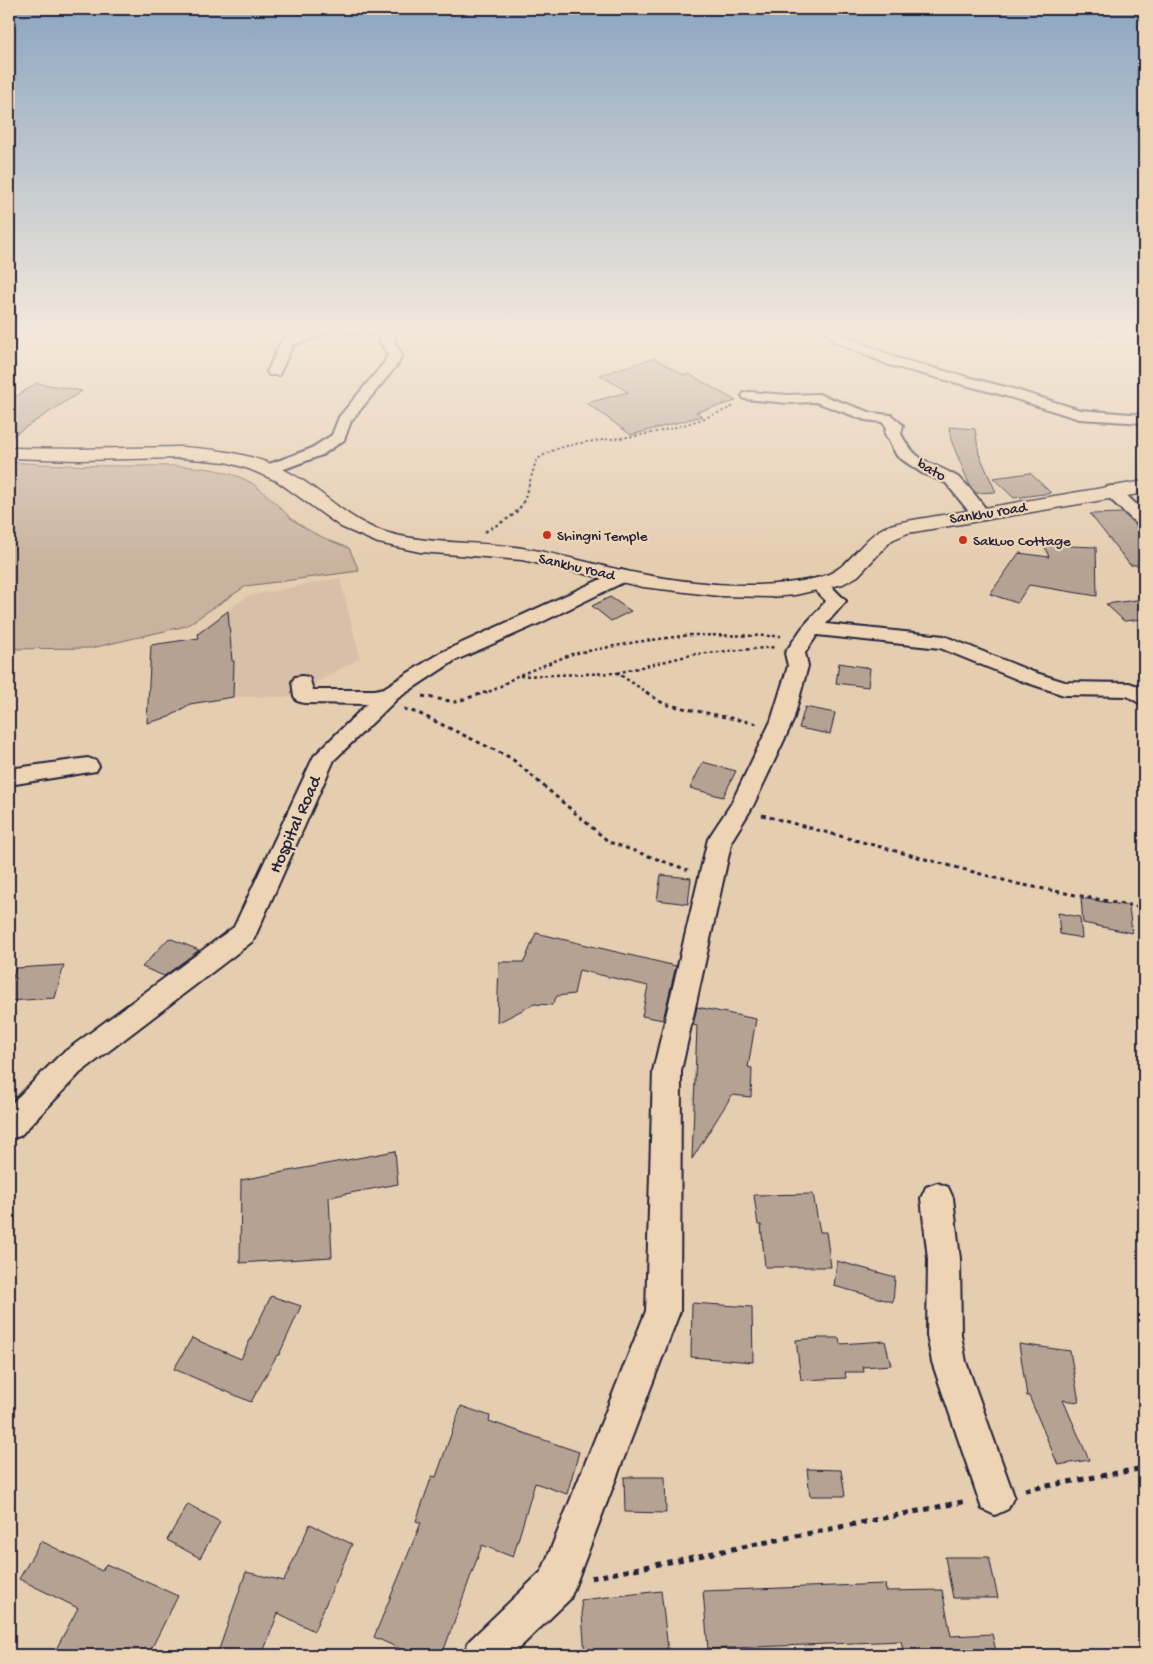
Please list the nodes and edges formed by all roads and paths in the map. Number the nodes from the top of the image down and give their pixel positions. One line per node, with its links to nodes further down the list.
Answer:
1 (354, 407): 7 (street)
2 (730, 407): 12 (path)
3 (839, 407): 10 (street, bato)
4 (1055, 407): 5 (street)
5 (1144, 419)
6 (9, 453): 7 (main road, Sankhu road)
7 (270, 469): 12 (main road, Sankhu road)
8 (1144, 487): 9 (main road, Sankhu road)
9 (1112, 491): 10 (main road, Sankhu road); 11 (street)
10 (981, 515): 14 (main road, Sankhu road)
11 (1144, 521)
12 (464, 549): 13 (main road, Sankhu road)
13 (621, 576): 14 (main road, Sankhu road); 20 (street, Hospital Road)
14 (818, 584): 15 (street)
15 (804, 639): 16 (path); 17 (path); 19 (street); 21 (street)
16 (617, 673): 17 (path); 21 (path)
17 (517, 676): 20 (path)
18 (302, 682): 20 (street)
19 (1144, 698)
20 (386, 699): 25 (path); 27 (street, Hospital Road)
21 (782, 721): 24 (street)
22 (88, 766): 23 (street)
23 (9, 777)
24 (741, 806): 25 (street); 26 (path)
25 (710, 878): 31 (street)
26 (1144, 908)
27 (9, 1126)
28 (937, 1198): 30 (street)
29 (1144, 1468): 30 (path)
30 (995, 1496): 31 (path)
31 (556, 1585): 32 (street)
32 (483, 1655)

